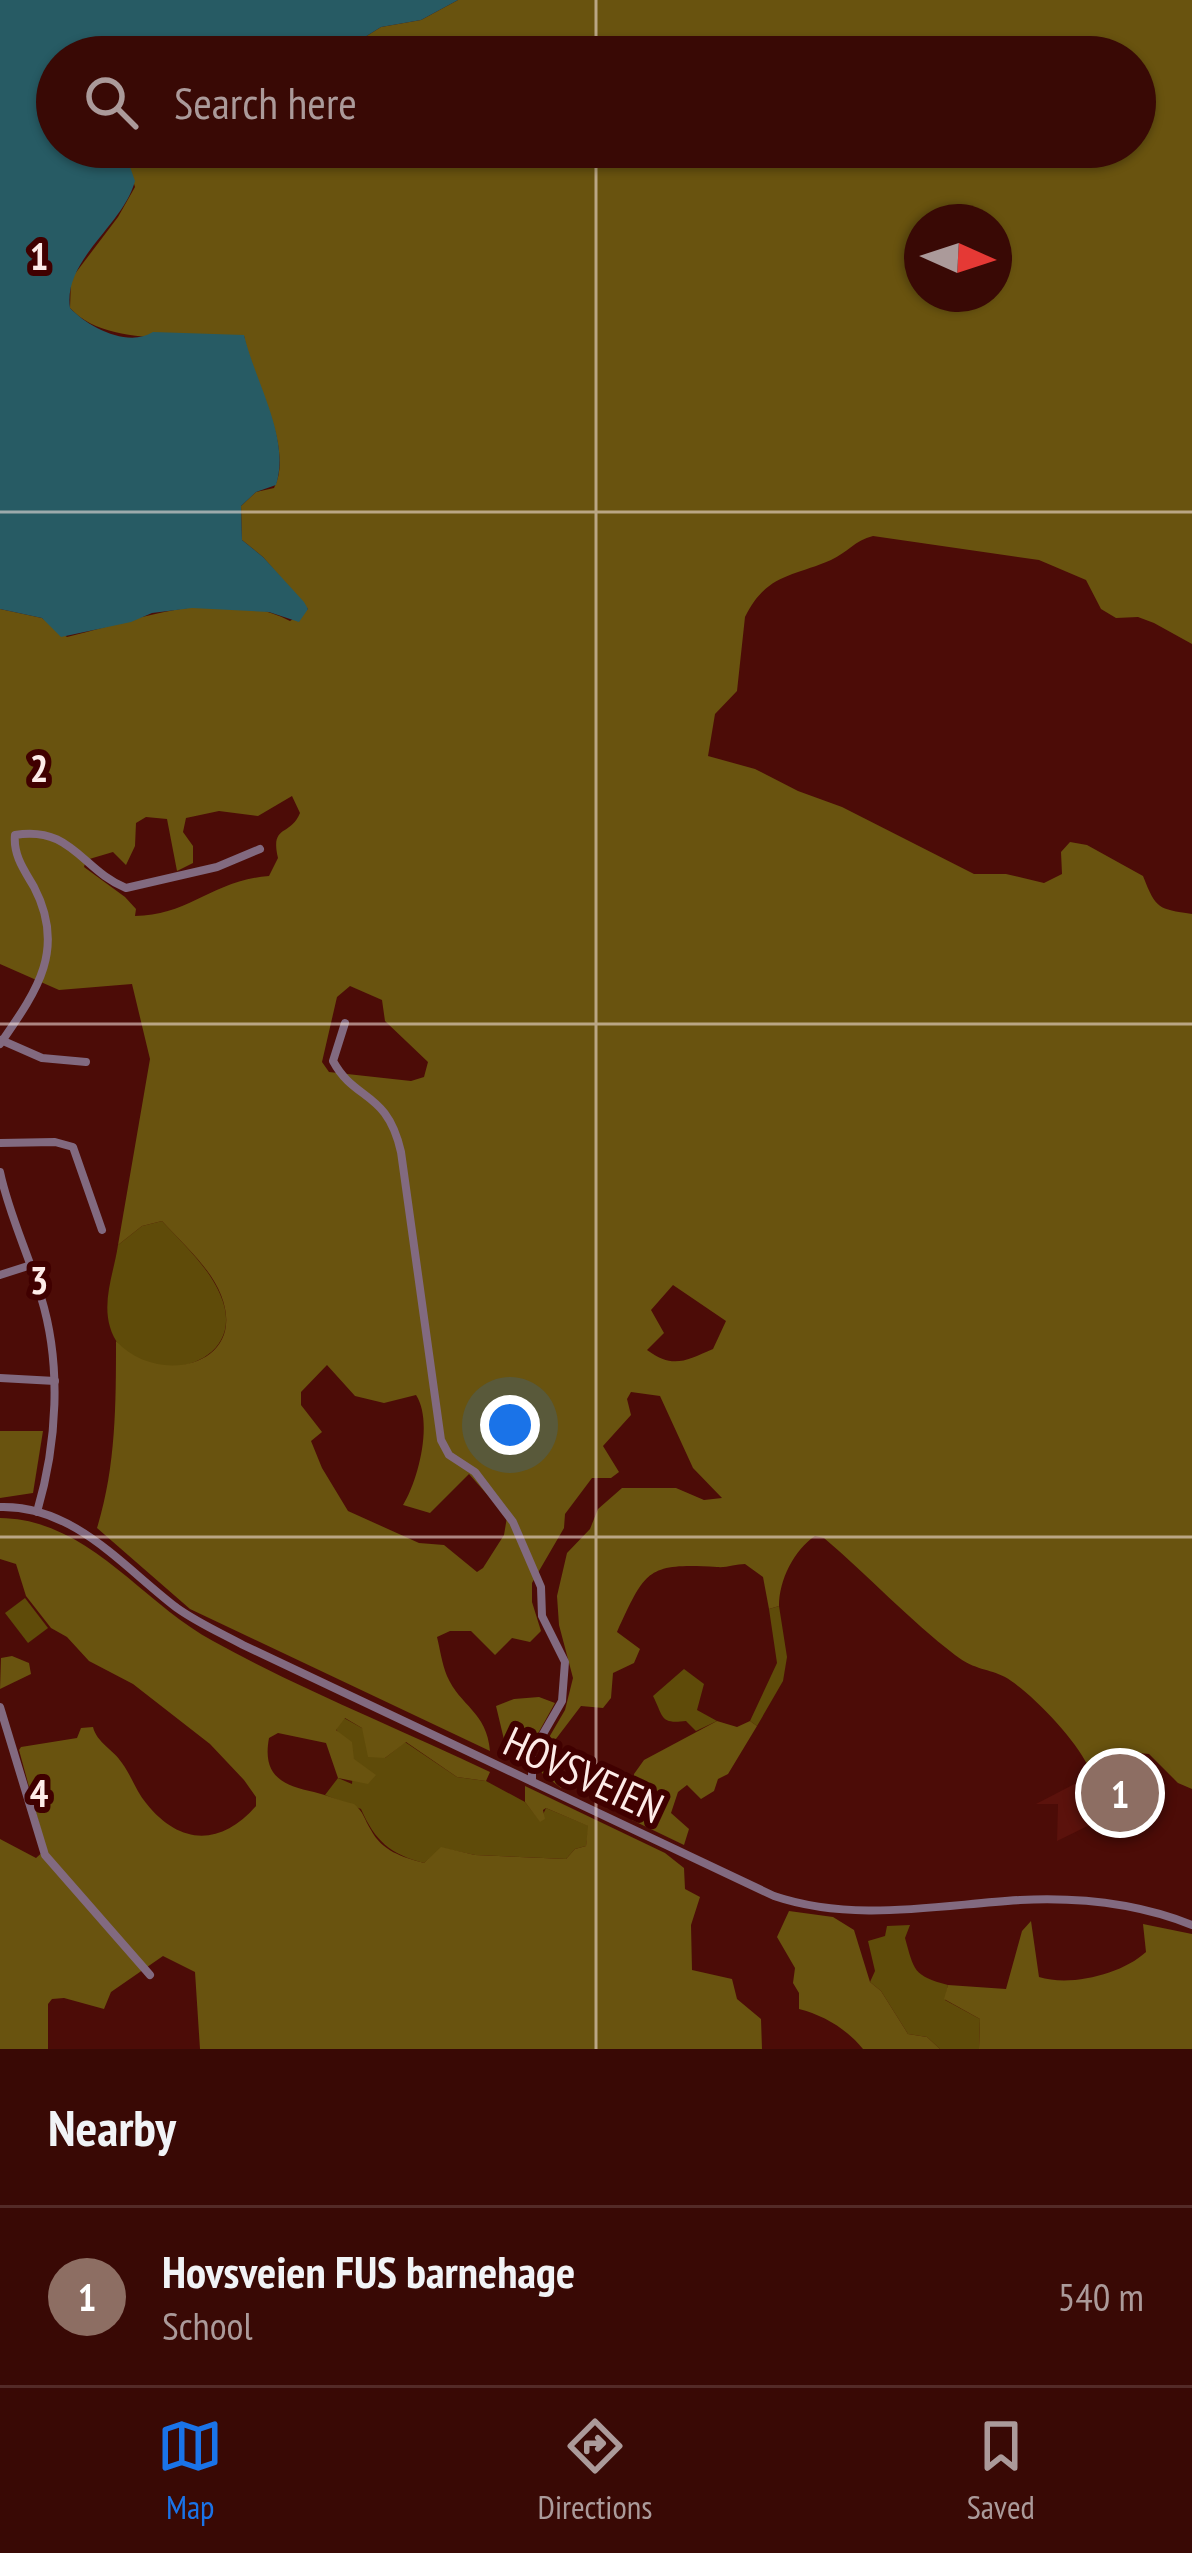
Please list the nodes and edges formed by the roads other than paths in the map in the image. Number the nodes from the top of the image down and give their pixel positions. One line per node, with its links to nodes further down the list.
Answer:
1 (260, 849): 3 (street)
2 (345, 1023): 16 (street)
3 (1, 1041): 4 (street)
4 (86, 1062)
5 (0, 1143): 8 (street)
6 (0, 1172): 7 (street)
7 (1, 1185): 9 (street)
8 (102, 1230)
9 (31, 1265): 10 (street); 12 (street)
10 (0, 1275)
11 (0, 1378): 12 (street)
12 (55, 1381): 14 (street)
13 (0, 1507): 14 (street, HOVSVEIEN)
14 (37, 1512): 16 (street, HOVSVEIEN)
15 (0, 1710): 18 (street)
16 (532, 1782): 17 (street, HOVSVEIEN)
17 (1192, 1924)
18 (150, 1975)

